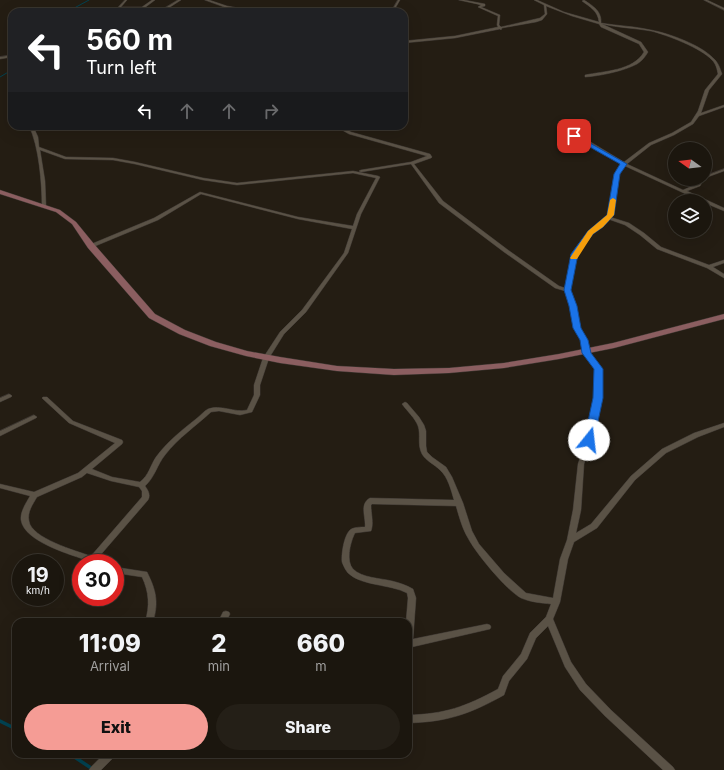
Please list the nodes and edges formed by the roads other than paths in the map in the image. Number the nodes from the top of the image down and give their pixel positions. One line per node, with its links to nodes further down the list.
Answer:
1 (126, 0): 10 (street)
2 (154, 0): 10 (street)
3 (180, 0): 11 (street)
4 (206, 0): 12 (street)
5 (460, 0): 15 (street)
6 (535, 0): 9 (street)
7 (705, 0): 13 (street)
8 (583, 1): 14 (street)
9 (545, 6): 14 (street); 15 (street)
10 (119, 8)
11 (166, 8)
12 (236, 8)
13 (724, 9)
14 (600, 23): 17 (street); 19 (street)
15 (501, 29): 16 (street)
16 (408, 42)
17 (586, 76)
18 (724, 106): 19 (street)
19 (697, 115): 25 (street)
20 (33, 130): 23 (street)
21 (344, 130): 24 (street)
22 (566, 132): 25 (street)
23 (39, 148): 27 (street); 32 (street)
24 (412, 163): 27 (street); 40 (street)
25 (624, 164): 30 (street); 34 (street)
26 (724, 170): 28 (street)
27 (353, 172): 35 (street)
28 (712, 175)
29 (696, 186): 30 (street)
30 (684, 191): 33 (street)
31 (0, 192): 32 (main road)
32 (44, 206): 36 (main road)
33 (724, 210)
34 (608, 218): 38 (street); 40 (street)
35 (355, 228): 36 (street); 43 (street)
36 (91, 246): 43 (main road)
37 (724, 261): 38 (street)
38 (709, 267): 39 (street)
39 (724, 276)
40 (568, 290): 42 (street)
41 (724, 316): 42 (main road)
42 (587, 353): 43 (main road); 56 (street)
43 (266, 358): 52 (street)
44 (9, 396): 46 (street)
45 (45, 398): 51 (street)
46 (0, 400)
47 (405, 404): 55 (street)
48 (34, 417): 50 (street)
49 (724, 425): 56 (street)
50 (0, 434)
51 (87, 470): 52 (street); 54 (street)
52 (141, 485): 58 (street)
53 (0, 486): 54 (street)
54 (34, 495): 57 (street)
55 (459, 503): 60 (street); 64 (street)
56 (571, 540): 60 (street)
57 (76, 554)
58 (100, 554)
59 (124, 571): 62 (street)
60 (556, 602): 65 (street)
61 (226, 614): 63 (street)
62 (149, 618)
63 (224, 618)
64 (410, 618)
65 (549, 619): 68 (street); 71 (street)
66 (487, 627): 67 (street)
67 (412, 643)
68 (412, 719)
69 (107, 758): 70 (street)
70 (95, 769)
71 (670, 770)

